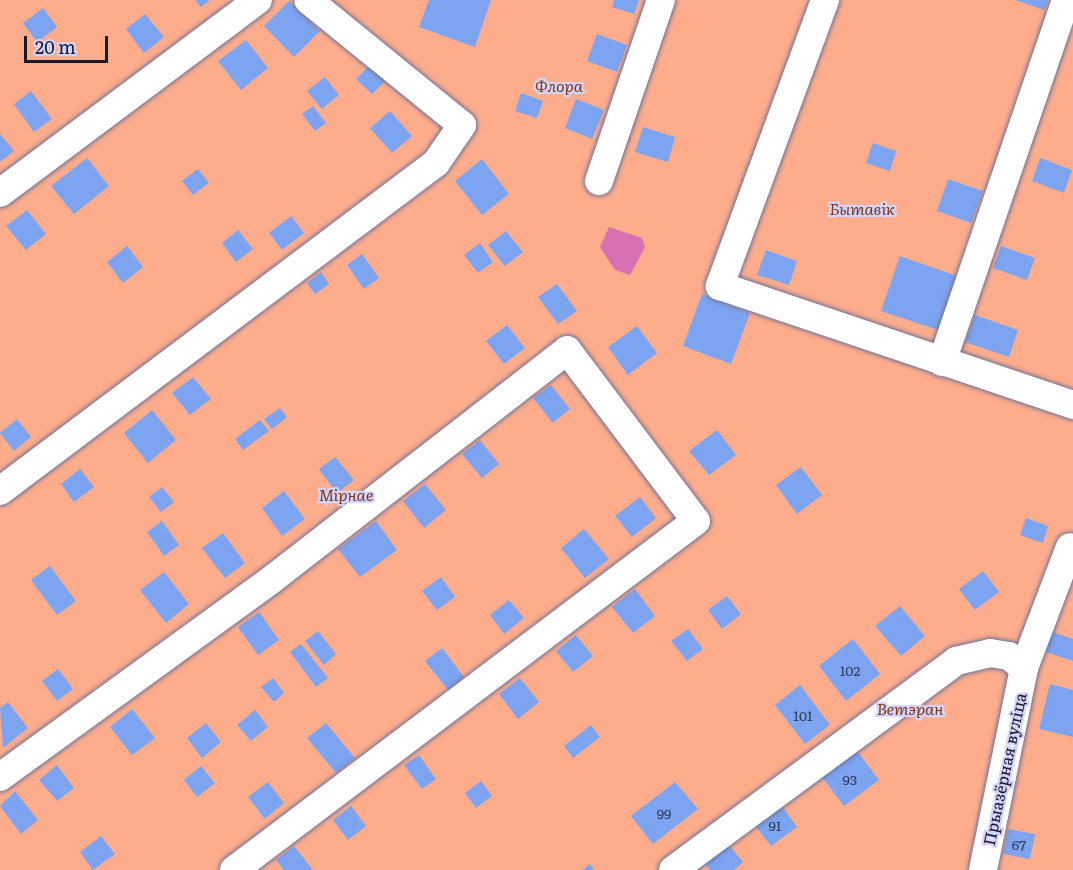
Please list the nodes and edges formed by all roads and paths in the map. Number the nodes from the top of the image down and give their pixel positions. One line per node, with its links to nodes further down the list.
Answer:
1 (258, 0): 7 (lane)
2 (308, 0): 10 (lane)
3 (661, 0): 6 (lane)
4 (825, 0): 8 (lane)
5 (1066, 0): 8 (lane)
6 (599, 181)
7 (0, 193)
8 (942, 362): 9 (lane)
9 (1073, 405)
10 (0, 491)
11 (1070, 547): 12 (lane, Прыазёрная вуліца)
12 (1024, 668): 15 (lane); 16 (lane, Прыазёрная вуліца)
13 (0, 777): 14 (lane)
14 (234, 870)
15 (673, 870)
16 (983, 870)

